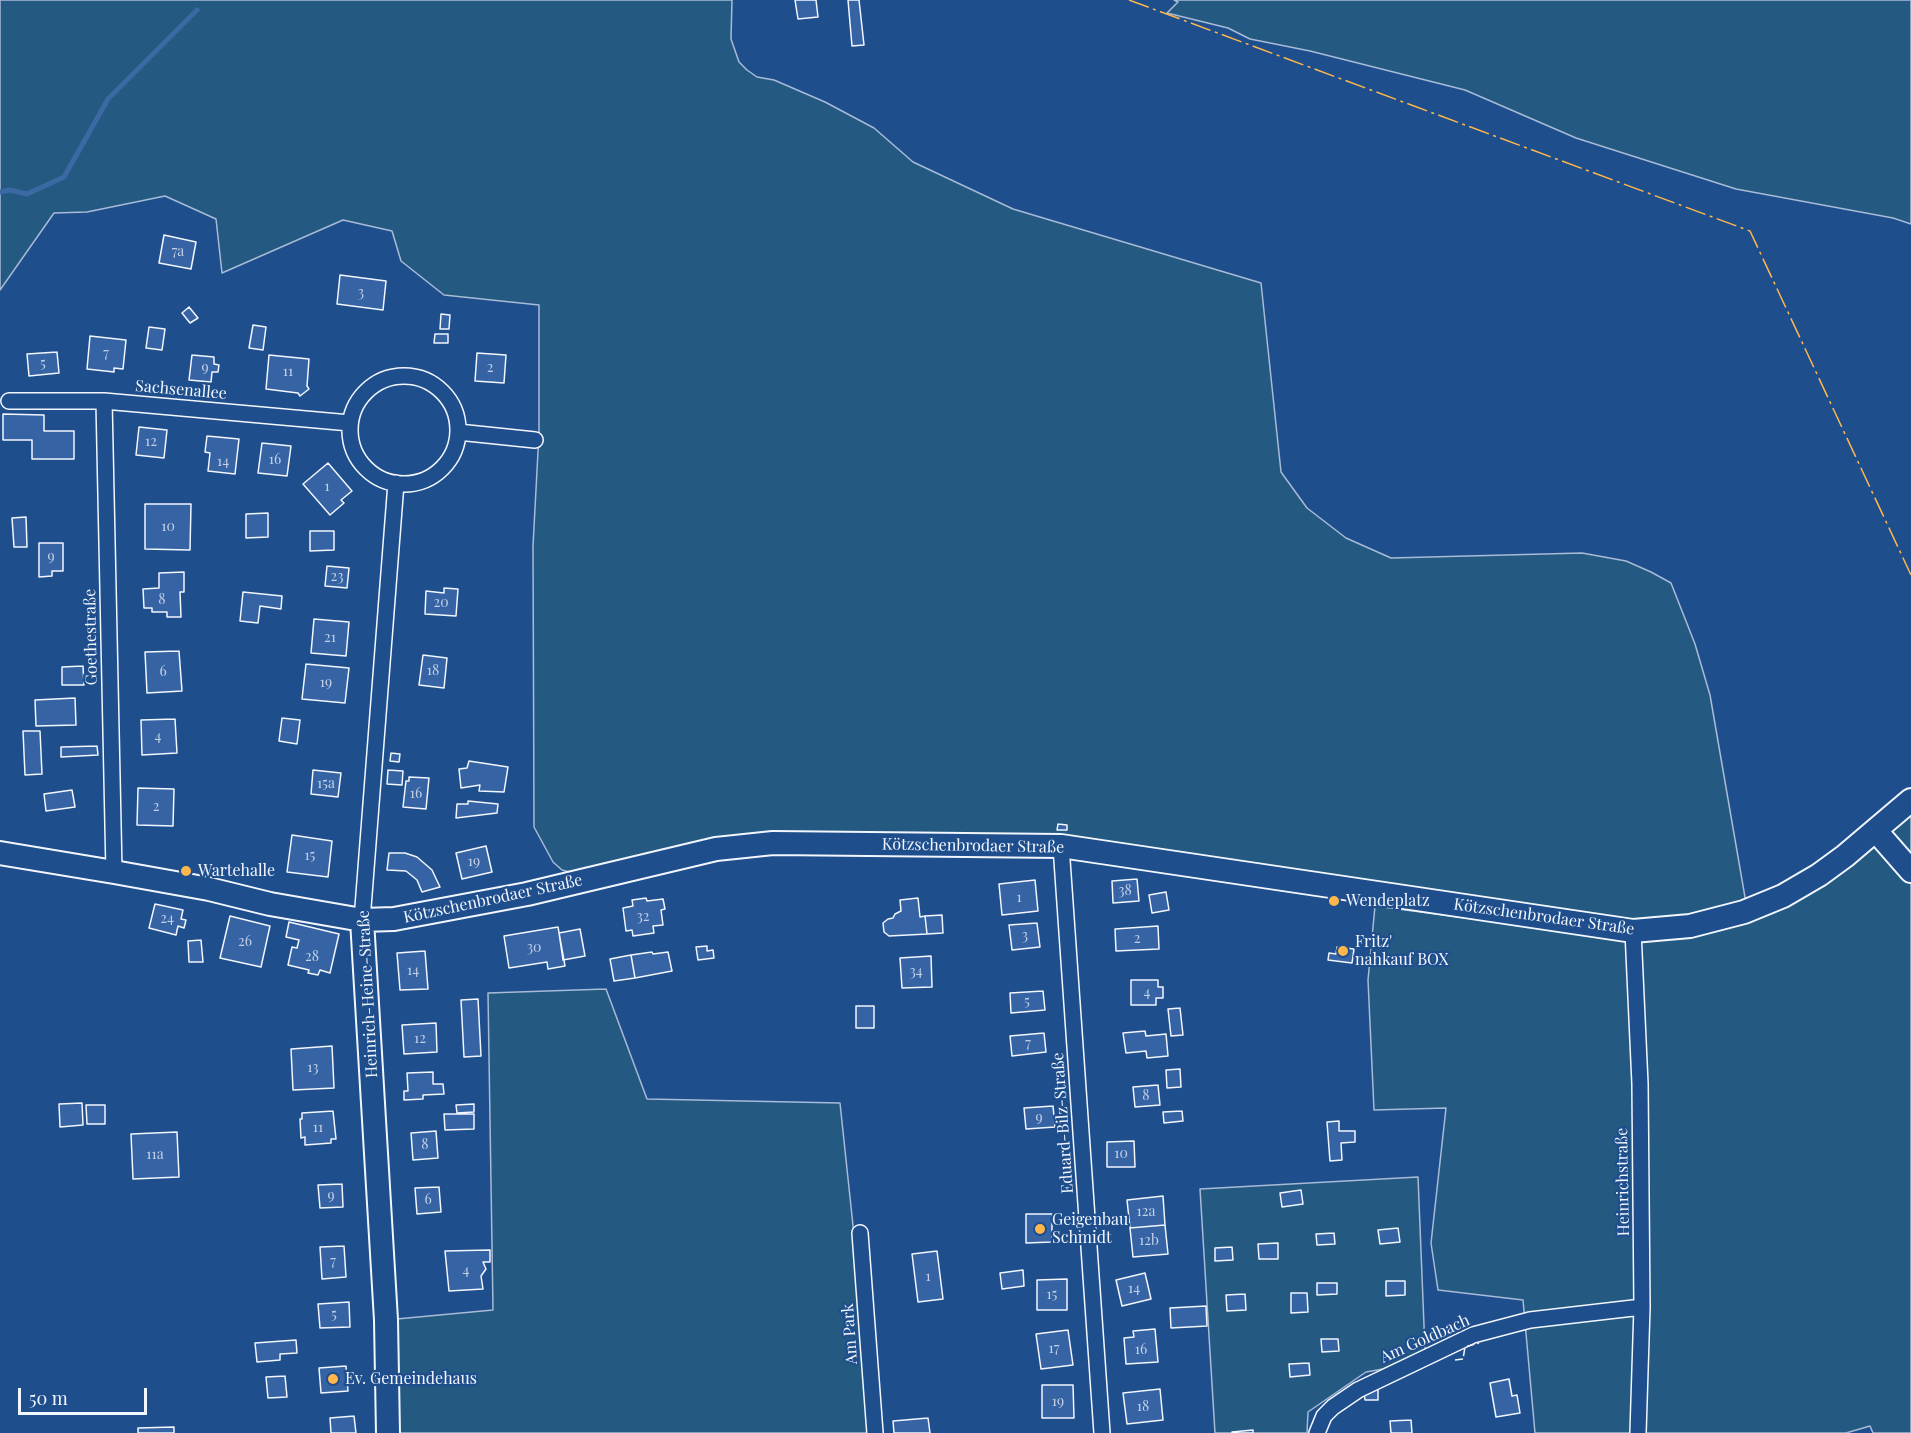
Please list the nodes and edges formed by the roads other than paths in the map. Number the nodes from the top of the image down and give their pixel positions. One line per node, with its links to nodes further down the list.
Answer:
1 (9, 401): 2 (street, Sachsenallee)
2 (104, 401): 3 (street, Sachsenallee); 12 (street, Goethestraße)
3 (350, 423): 4 (street); 6 (street)
4 (458, 432): 5 (street); 6 (street)
5 (535, 440)
6 (396, 483): 13 (street, Heinrich-Heine-Straße)
7 (1911, 800): 8 (street, Kötzschenbrodaer Straße)
8 (1876, 831): 11 (street); 14 (street, Kötzschenbrodaer Straße)
9 (1062, 846): 13 (street, Kötzschenbrodaer Straße); 14 (street, Kötzschenbrodaer Straße); 19 (street, Eduard-Bilz-Straße)
10 (0, 854): 12 (street, Kötzschenbrodaer Straße)
11 (1911, 871)
12 (114, 872): 13 (street, Kötzschenbrodaer Straße)
13 (362, 921): 17 (street, Heinrich-Heine-Straße)
14 (1633, 931): 16 (street, Heinrichstraße)
15 (860, 1233): 18 (street, Am Park)
16 (1642, 1307): 20 (street, Am Goldbach); 21 (street, Heinrichstraße)
17 (388, 1433)
18 (875, 1433)
19 (1102, 1433)
20 (1317, 1433)
21 (1638, 1433)

